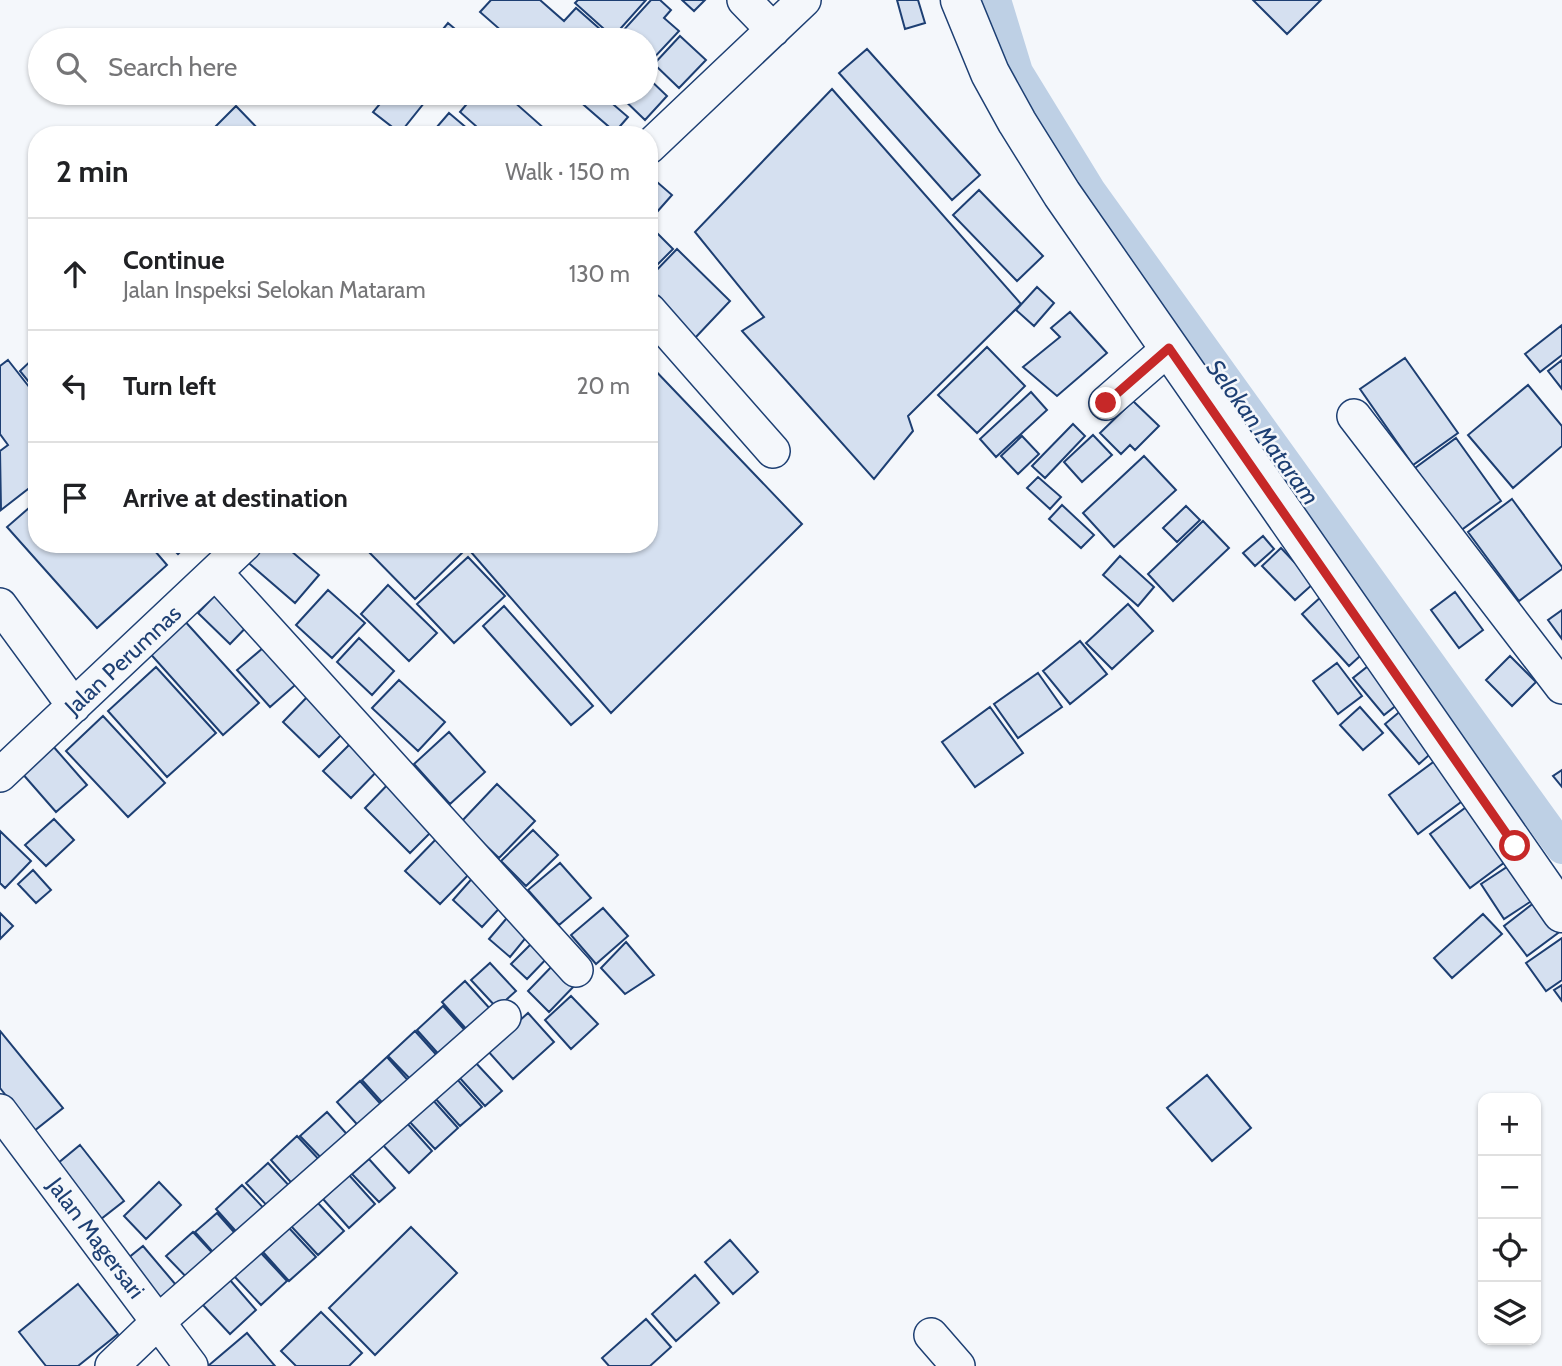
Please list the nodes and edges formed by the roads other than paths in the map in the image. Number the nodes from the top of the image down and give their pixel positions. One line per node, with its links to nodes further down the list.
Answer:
1 (744, 0): 4 (street)
2 (804, 0): 4 (street)
3 (960, 0): 7 (main road)
4 (773, 30): 5 (street)
5 (658, 139)
6 (658, 320): 10 (street)
7 (1169, 348): 8 (street); 17 (main road)
8 (1106, 403)
9 (1353, 416): 14 (street)
10 (773, 452)
11 (236, 553): 12 (street, Jalan Perumnas)
12 (216, 573): 15 (street, Jalan Perumnas); 18 (street)
13 (0, 605): 15 (street)
14 (1562, 687)
15 (74, 706): 16 (street, Jalan Perumnas)
16 (0, 775)
17 (1562, 912)
18 (576, 970)
19 (503, 1017): 21 (street)
20 (0, 1111): 21 (street, Jalan Magersari)
21 (159, 1321): 23 (street); 24 (street, Jalan Magersari)
22 (931, 1335): 25 (street)
23 (112, 1366)
24 (191, 1366)
25 (958, 1366)

